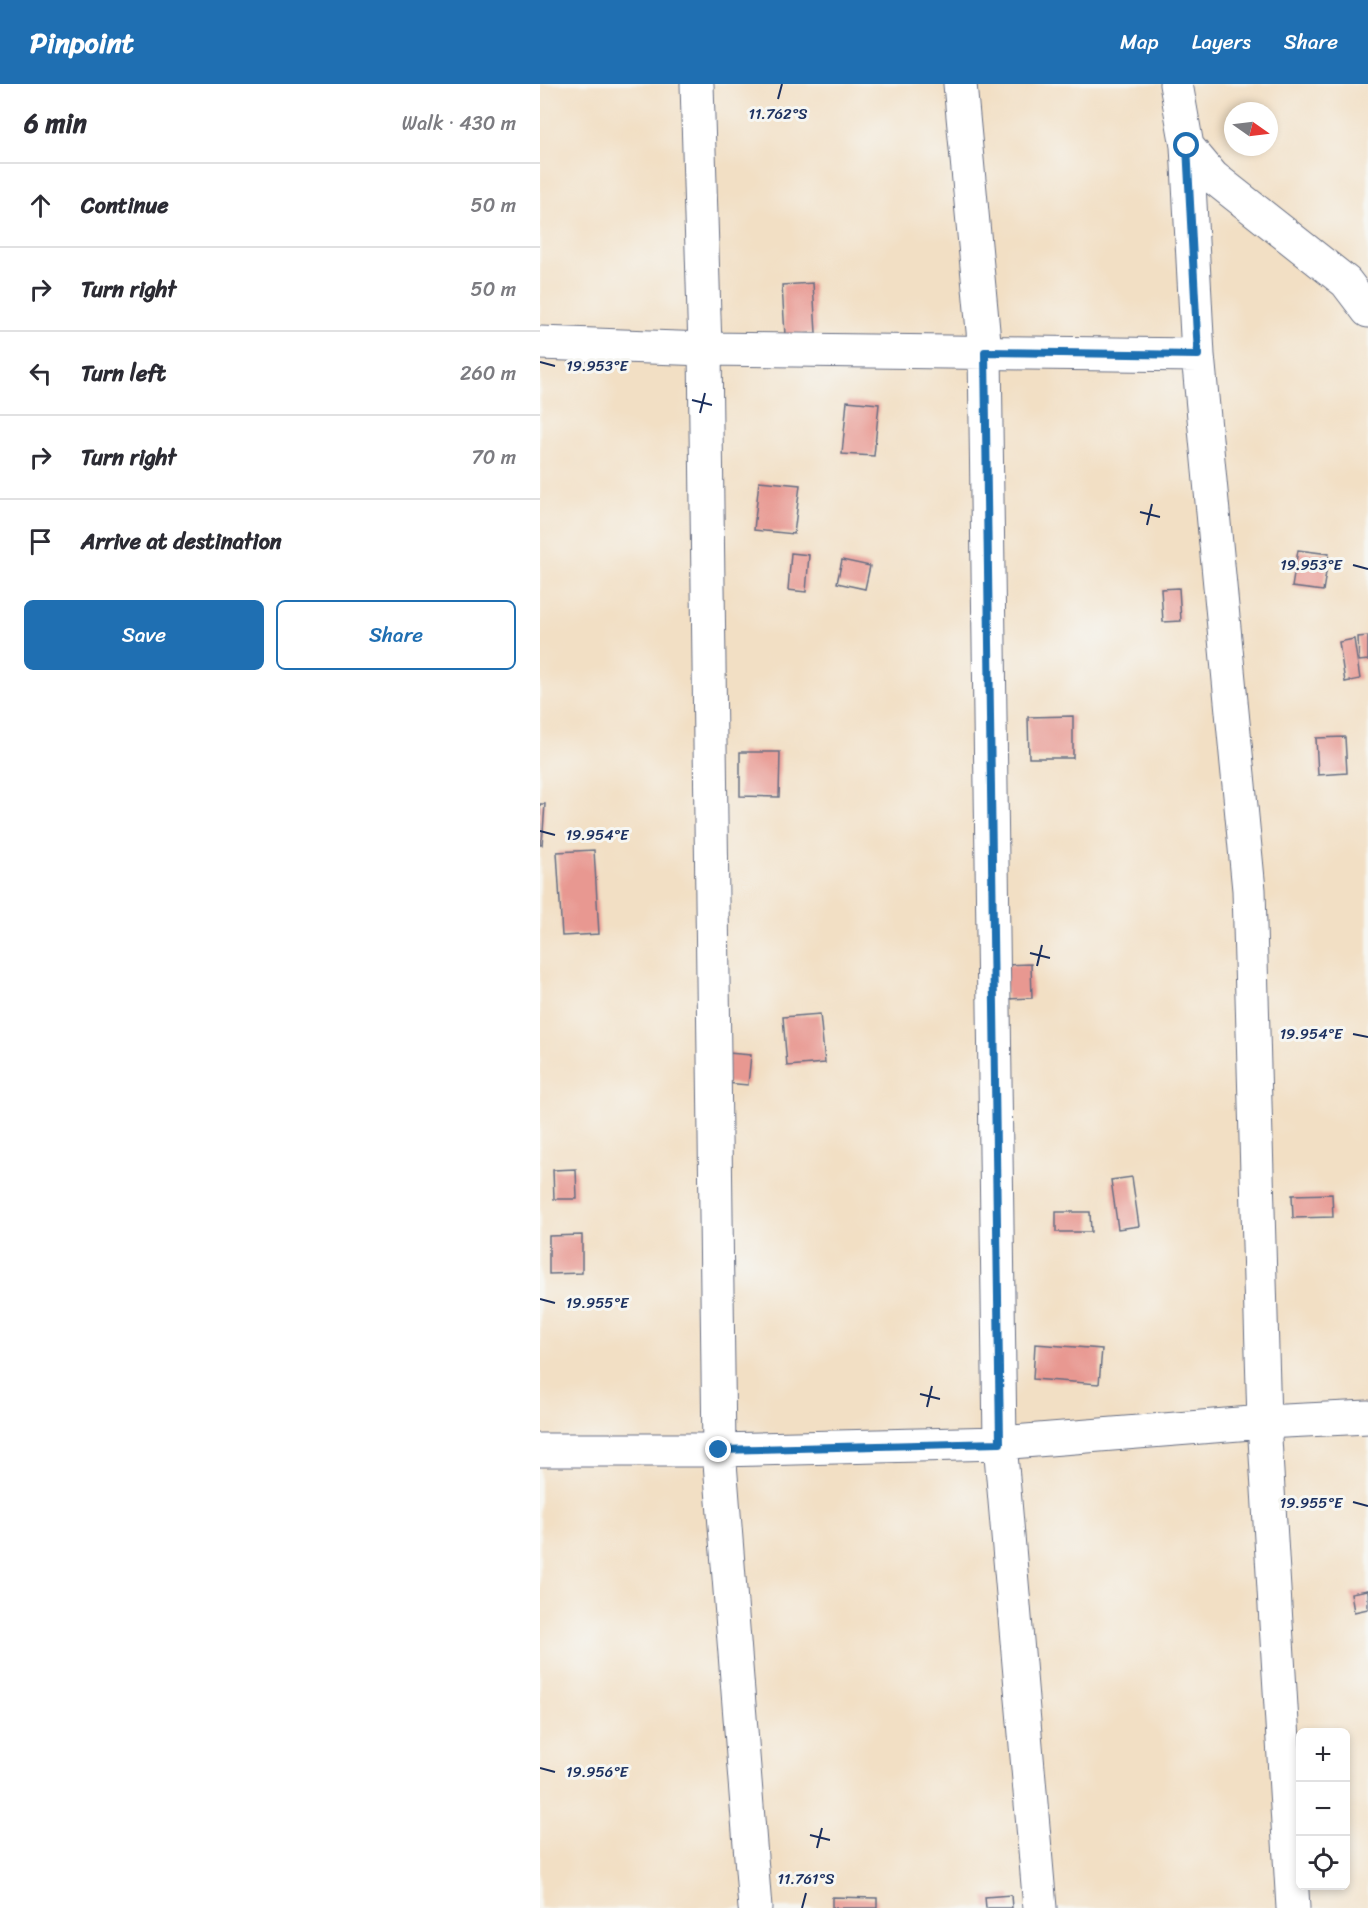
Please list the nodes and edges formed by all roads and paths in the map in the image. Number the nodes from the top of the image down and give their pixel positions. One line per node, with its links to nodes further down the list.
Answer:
1 (697, 84): 7 (street)
2 (960, 84): 8 (street)
3 (1176, 84): 4 (street)
4 (1187, 146): 5 (street); 9 (street)
5 (1368, 311)
6 (540, 343): 7 (street)
7 (705, 349): 8 (street); 14 (street)
8 (985, 352): 9 (street); 12 (street)
9 (1198, 355): 11 (street)
10 (1368, 1418): 11 (street)
11 (1263, 1422): 12 (street); 17 (street)
12 (1000, 1443): 14 (street); 16 (street)
13 (540, 1450): 14 (street)
14 (719, 1450): 15 (street)
15 (755, 1908)
16 (1040, 1908)
17 (1293, 1908)

